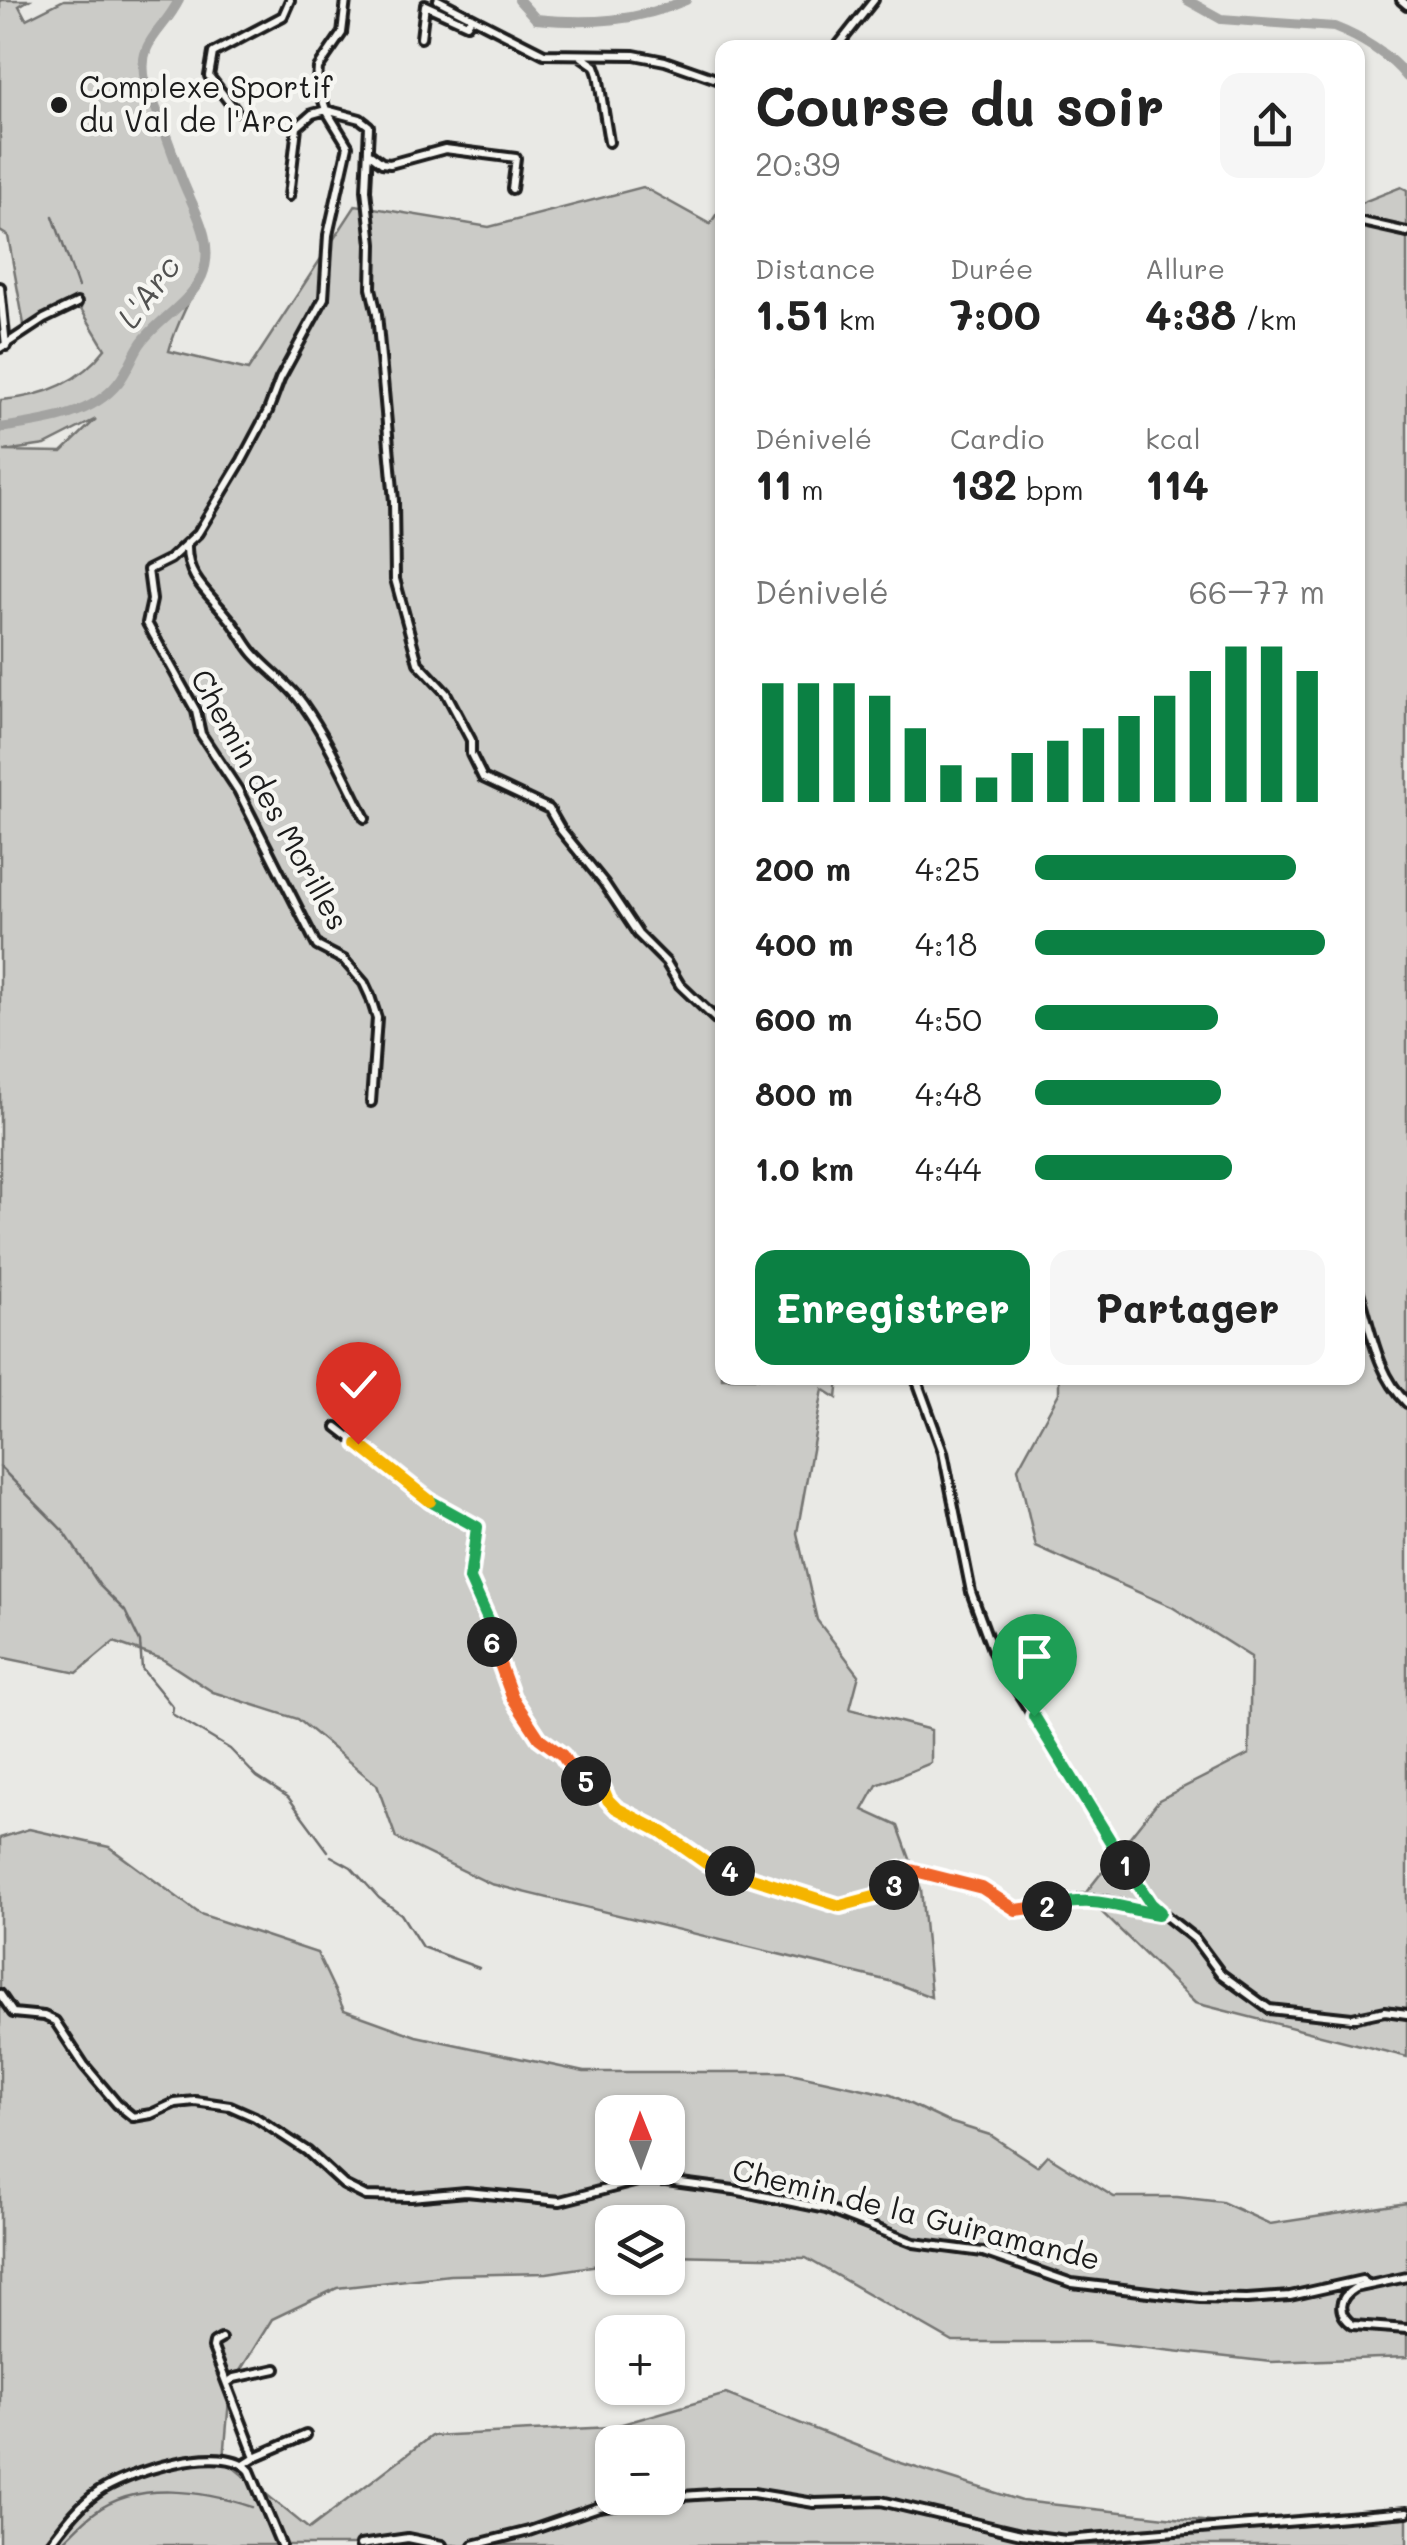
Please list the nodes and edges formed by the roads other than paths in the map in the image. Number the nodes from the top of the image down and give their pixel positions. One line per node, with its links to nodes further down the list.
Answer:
1 (290, 0): 11 (street)
2 (346, 0): 10 (street)
3 (438, 0): 5 (street)
4 (874, 0): 7 (street)
5 (471, 18): 6 (street); 8 (street)
6 (421, 38)
7 (842, 40)
8 (582, 56): 9 (street); 12 (street)
9 (715, 79)
10 (326, 110): 13 (street); 15 (street); 21 (street)
11 (236, 111)
12 (609, 142)
13 (370, 153): 14 (street); 23 (street)
14 (512, 189)
15 (289, 196)
16 (1365, 223): 17 (street)
17 (1407, 232)
18 (0, 288): 20 (street)
19 (78, 302): 20 (street)
20 (3, 347)
21 (187, 545): 22 (street); 24 (street, Chemin des Morilles)
22 (365, 818)
23 (715, 1019)
24 (371, 1102)
25 (1365, 1313): 27 (street)
26 (919, 1385): 29 (street)
27 (1407, 1403)
28 (337, 1427): 29 (street)
29 (1160, 1912): 31 (street)
30 (0, 1994): 34 (street, Chemin de la Guiramande)
31 (1407, 2014)
32 (1407, 2277): 33 (street)
33 (1370, 2284): 34 (street, Chemin de la Guiramande); 35 (street)
34 (1332, 2286): 35 (street)
35 (1342, 2298): 36 (street)
36 (1407, 2329)
37 (221, 2339): 39 (street)
38 (276, 2369): 39 (street)
39 (227, 2383): 41 (street)
40 (306, 2435): 41 (street)
41 (255, 2457): 42 (street)
42 (244, 2464): 46 (street); 47 (street)
43 (685, 2496): 45 (street)
44 (595, 2508): 50 (street)
45 (1407, 2512)
46 (50, 2545)
47 (281, 2545)
48 (360, 2545): 49 (street)
49 (442, 2545)
50 (472, 2545)

